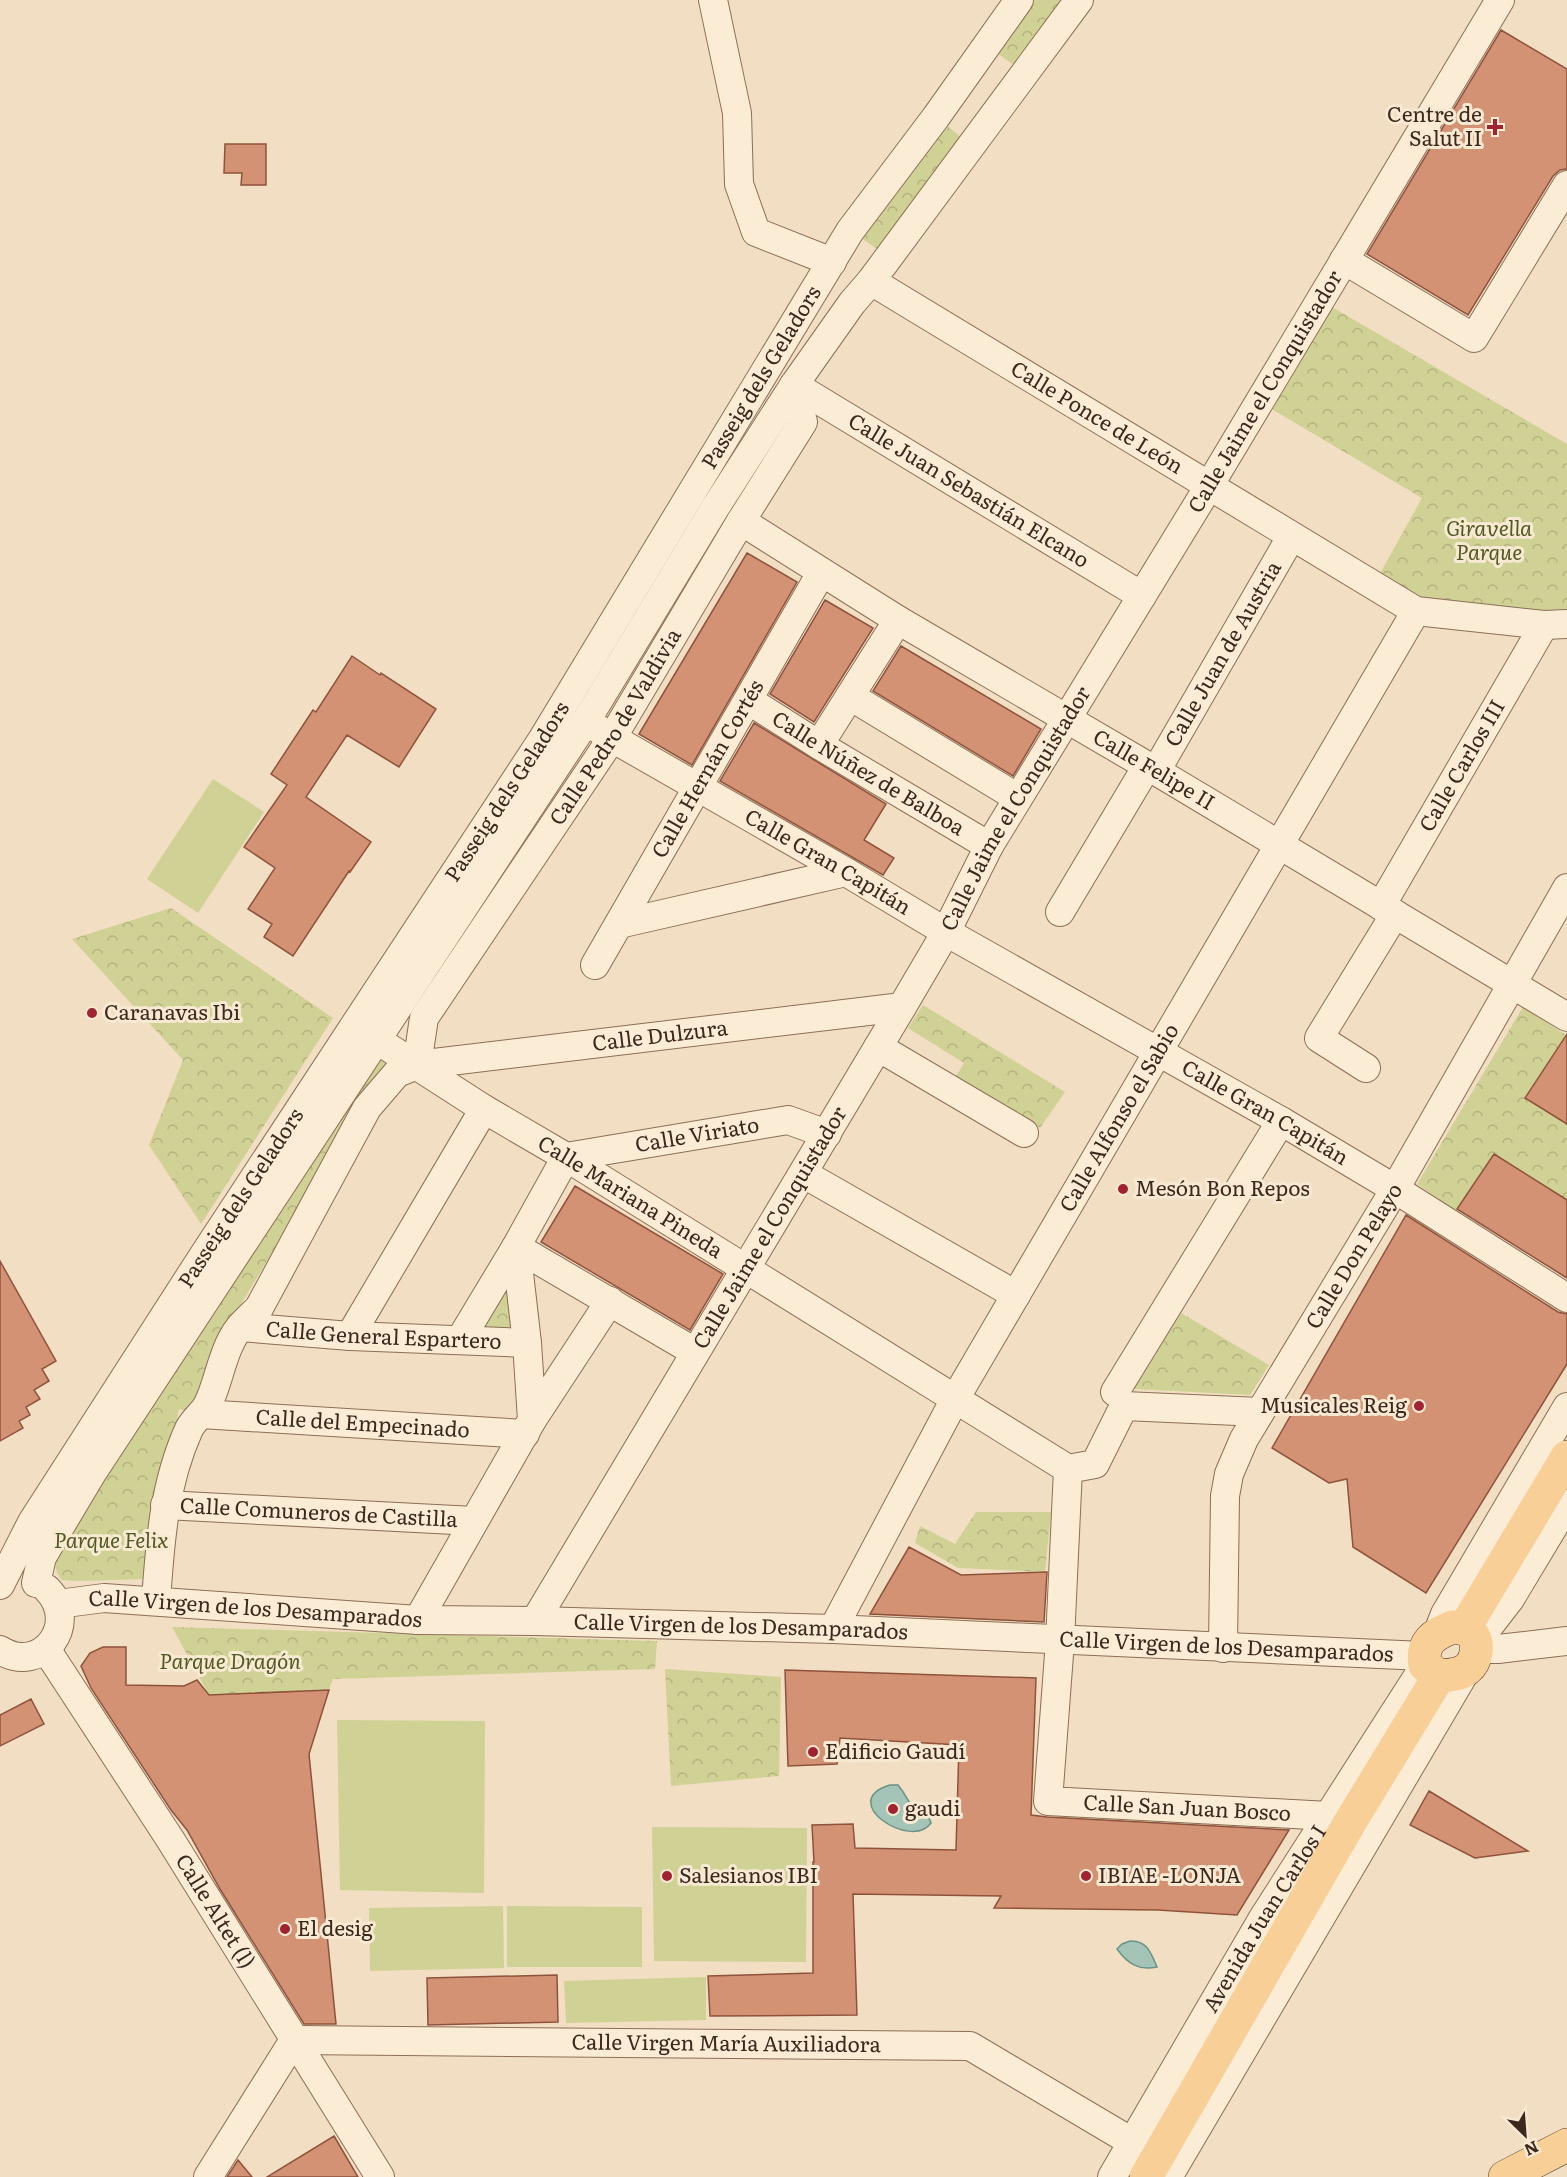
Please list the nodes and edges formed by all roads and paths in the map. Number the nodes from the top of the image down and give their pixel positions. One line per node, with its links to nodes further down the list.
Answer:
1 (713, 0): 9 (street)
2 (1019, 0): 5 (street, Passeig dels Geladors)
3 (1079, 0): 6 (street)
4 (1500, 0): 8 (street, Calle Jaime el Conquistador)
5 (964, 78): 6 (street); 9 (street, Passeig dels Geladors)
6 (1003, 103): 10 (street)
7 (1567, 185): 8 (street)
8 (1344, 260): 12 (street, Calle Jaime el Conquistador)
9 (832, 262): 10 (street); 74 (street, Passeig dels Geladors)
10 (871, 281): 11 (street); 12 (street, Calle Ponce de León)
11 (794, 385): 13 (street, Calle Pedro de Valdivia); 16 (street, Calle Juan Sebastián Elcano); 23 (street)
12 (1209, 486): 14 (street, Calle Ponce de León); 16 (street, Calle Jaime el Conquistador)
13 (741, 521): 15 (street, Calle Felipe II); 24 (street, Calle Pedro de Valdivia)
14 (1291, 537): 17 (street, Calle Ponce de León); 26 (street, Calle Juan de Austria)
15 (821, 573): 18 (street, Calle Felipe II); 21 (street, Calle Hernán Cortés)
16 (1142, 596): 22 (street, Calle Jaime el Conquistador)
17 (1416, 611): 19 (street); 29 (street, Calle Alfonso el Sabio)
18 (898, 620): 20 (street); 22 (street, Calle Felipe II)
19 (1556, 625): 33 (street, Calle Carlos III)
20 (850, 696): 25 (street); 28 (street)
21 (748, 700): 25 (street, Calle Núñez de Balboa); 27 (street, Calle Hernán Cortés)
22 (1066, 719): 26 (street, Calle Felipe II); 28 (street, Calle Jaime el Conquistador)
23 (586, 721): 24 (street, Calle Gran Capitán); 41 (street)
24 (612, 738): 27 (street, Calle Gran Capitán); 44 (street, Calle Pedro de Valdivia)
25 (819, 745): 30 (street, Calle Núñez de Balboa)
26 (1152, 769): 29 (street, Calle Felipe II); 34 (street, Calle Juan de Austria)
27 (698, 787): 31 (street, Calle Gran Capitán); 35 (street, Calle Hernán Cortés)
28 (1018, 798): 30 (street, Calle Jaime el Conquistador)
29 (1279, 845): 33 (street, Calle Felipe II); 43 (street, Calle Alfonso el Sabio)
30 (988, 846): 36 (street, Calle Jaime el Conquistador)
31 (846, 872): 35 (street); 36 (street, Calle Gran Capitán)
32 (1567, 888): 38 (street, Calle Don Pelayo)
33 (1388, 910): 38 (street, Calle Felipe II); 45 (street, Calle Carlos III)
34 (1060, 912)
35 (619, 924): 37 (street, Calle Hernán Cortés)
36 (946, 932): 39 (street, Calle Jaime el Conquistador); 43 (street, Calle Gran Capitán)
37 (595, 965)
38 (1511, 983): 40 (street, Calle Felipe II); 52 (street, Calle Don Pelayo)
39 (902, 1007): 42 (street, Calle Jaime el Conquistador); 44 (street, Calle Dulzura)
40 (1567, 1017)
41 (377, 1040): 44 (street, Calle Mariana Pineda); 73 (street)
42 (878, 1047): 48 (street); 49 (street, Calle Jaime el Conquistador)
43 (1159, 1051): 47 (street, Calle Gran Capitán); 55 (street, Calle Alfonso el Sabio)
44 (417, 1065): 46 (street, Calle Mariana Pineda); 58 (street)
45 (1366, 1068)
46 (484, 1110): 50 (street, Calle Mariana Pineda); 59 (street)
47 (1281, 1121): 52 (street, Calle Gran Capitán); 64 (street)
48 (1024, 1132)
49 (827, 1134): 50 (street, Calle Viriato); 51 (street, Calle Jaime el Conquistador)
50 (566, 1157): 53 (street); 54 (street, Calle Mariana Pineda)
51 (804, 1174): 54 (street, Calle Jaime el Conquistador); 55 (street)
52 (1395, 1188): 56 (street, Calle Gran Capitán); 64 (street, Calle Don Pelayo)
53 (516, 1247): 57 (street); 60 (street); 61 (street)
54 (747, 1269): 62 (street, Calle Jaime el Conquistador); 63 (street, Calle Mariana Pineda)
55 (1016, 1295): 63 (street, Calle Alfonso el Sabio)
56 (1567, 1298)
57 (610, 1300): 62 (street); 67 (street)
58 (240, 1327): 59 (street, Calle General Espartero); 66 (street)
59 (350, 1336): 60 (street, Calle General Espartero)
60 (460, 1340): 61 (street, Calle General Espartero)
61 (527, 1343): 67 (street)
62 (695, 1352): 78 (street, Calle Jaime el Conquistador)
63 (955, 1399): 69 (street, Calle Mariana Pineda); 79 (street, Calle Alfonso el Sabio)
64 (1267, 1402): 69 (street); 83 (street, Calle Don Pelayo)
65 (1567, 1407): 84 (street, Avenida Juan Carlos I)
66 (201, 1414): 67 (street, Calle del Empecinado); 71 (street)
67 (528, 1427): 72 (street)
68 (1567, 1457): 84 (main road, Avenida Juan Carlos I)
69 (1068, 1468): 80 (street)
70 (1567, 1504): 84 (street, Avenida Juan Carlos I)
71 (165, 1505): 72 (street, Calle Comuneros de Castilla); 75 (street)
72 (474, 1521): 77 (street)
73 (36, 1583): 74 (street); 76 (street)
74 (0, 1586)
75 (156, 1601): 76 (street, Calle Virgen de los Desamparados); 77 (street, Calle Virgen de los Desamparados)
76 (58, 1604): 82 (street)
77 (418, 1620): 78 (street, Calle Virgen de los Desamparados)
78 (535, 1621): 79 (street, Calle Virgen de los Desamparados)
79 (833, 1629): 80 (street, Calle Virgen de los Desamparados)
80 (1060, 1641): 83 (street, Calle Virgen de los Desamparados); 86 (street, Calle San Juan Bosco)
81 (1567, 1641): 84 (street, Calle Virgen de los Desamparados)
82 (46, 1648): 85 (street); 87 (street, Calle Altet (l))
83 (1224, 1648): 84 (street, Calle Virgen de los Desamparados)
84 (1451, 1652): 86 (main road, Avenida Juan Carlos I); 94 (street, Avenida Juan Carlos I)
85 (2, 1654)
86 (1339, 1820): 88 (street, Avenida Juan Carlos I); 93 (main road, Avenida Juan Carlos I)
87 (294, 2040): 88 (street, Calle Virgen María Auxiliadora); 90 (street); 91 (street, Calle Altet (l))
88 (1132, 2142): 92 (street, Avenida Juan Carlos I)
89 (1567, 2145): 95 (main road)
90 (208, 2177)
91 (380, 2177)
92 (1112, 2177)
93 (1146, 2177)
94 (1168, 2177)
95 (1505, 2177)

